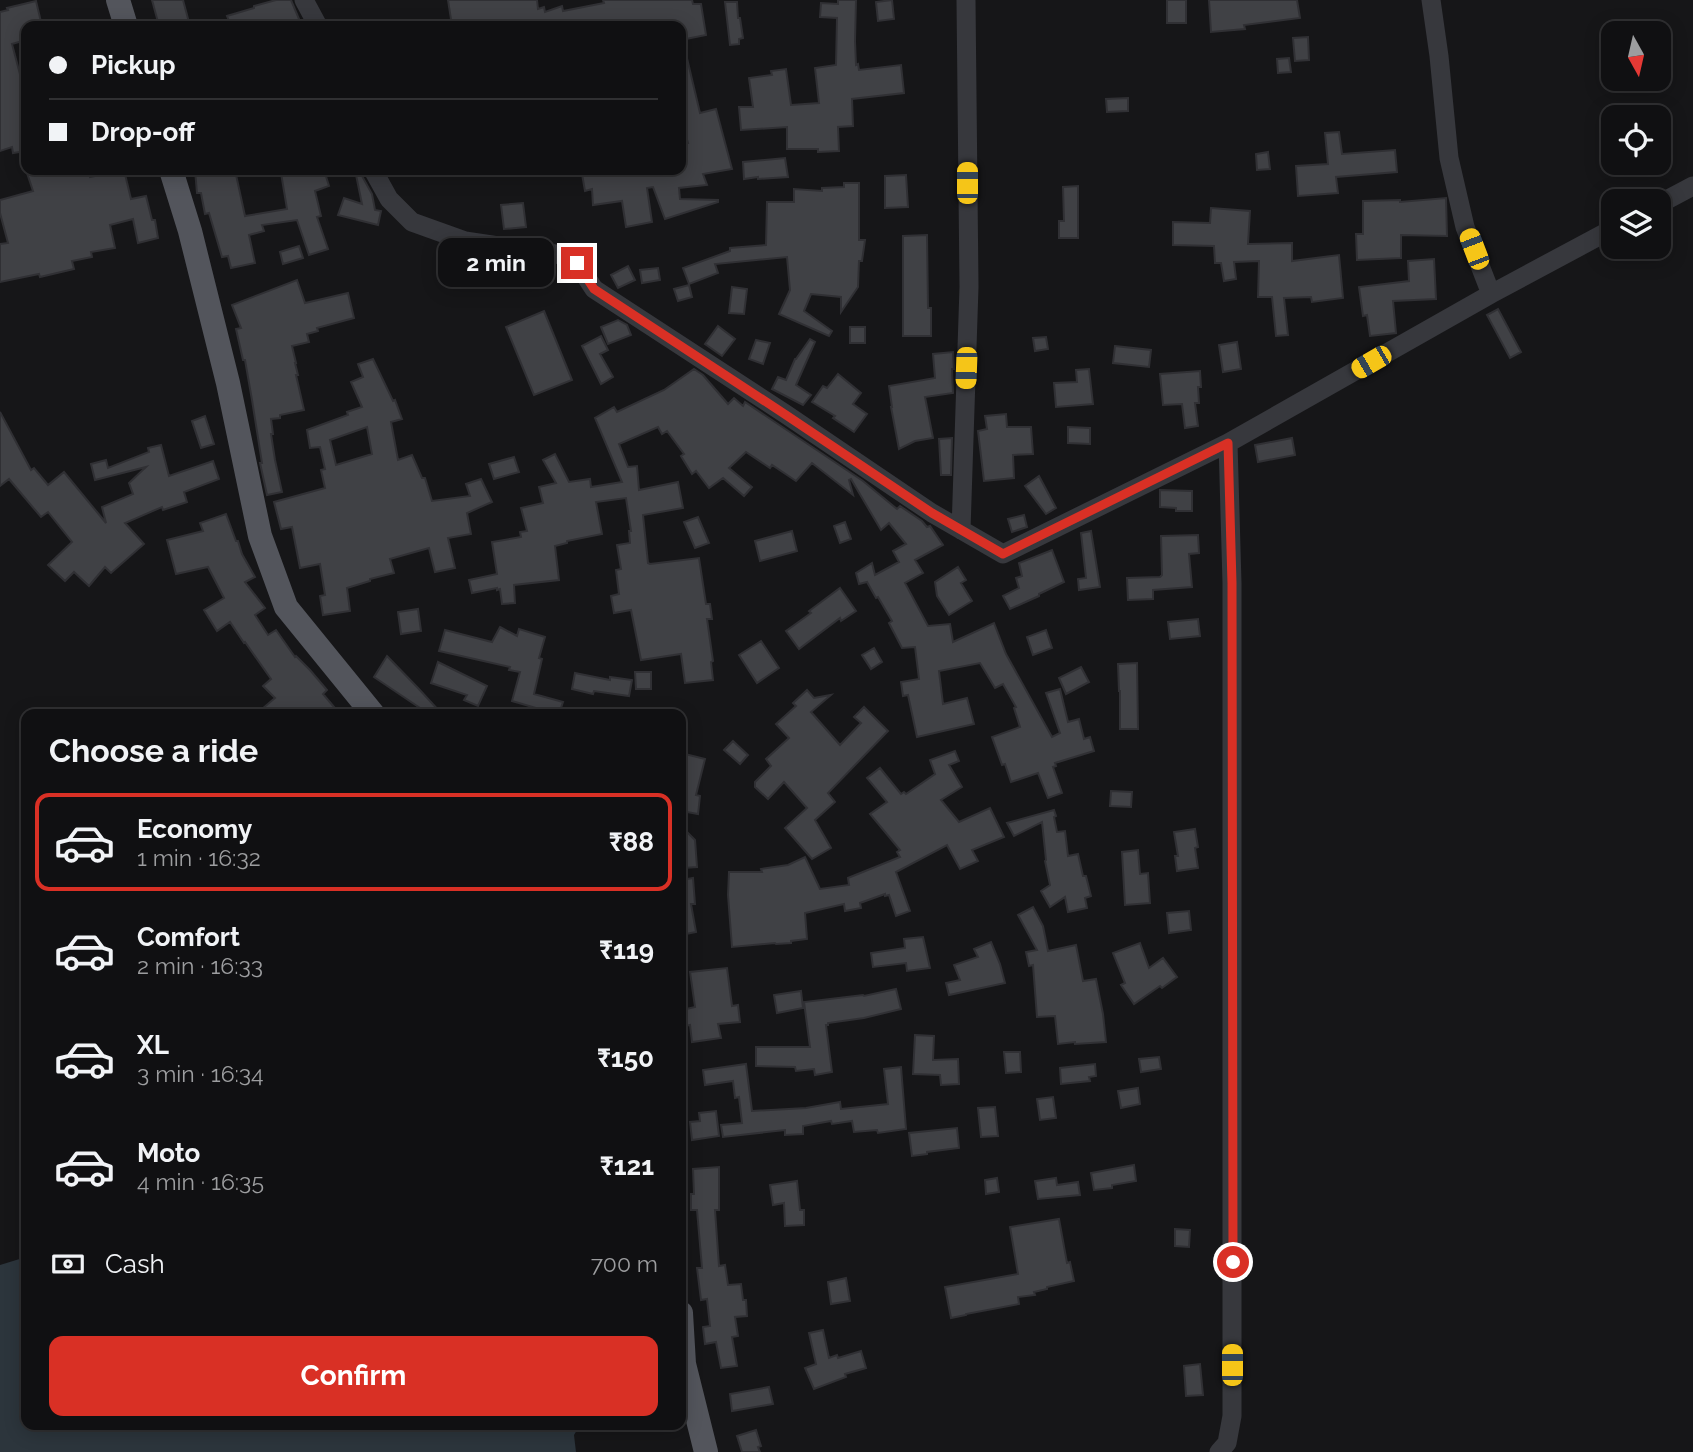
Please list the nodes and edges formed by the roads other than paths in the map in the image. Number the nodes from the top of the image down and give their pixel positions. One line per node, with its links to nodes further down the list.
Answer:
1 (118, 0): 5 (main road)
2 (304, 0): 6 (street)
3 (965, 0): 14 (street)
4 (1431, 0): 12 (street)
5 (124, 21)
6 (315, 21)
7 (173, 175): 15 (main road)
8 (376, 175): 14 (street)
9 (1693, 186): 10 (street)
10 (1671, 198)
11 (1601, 235): 12 (street)
12 (1491, 294): 13 (street)
13 (1228, 443): 14 (street); 18 (street)
14 (961, 530)
15 (369, 709)
16 (686, 1372): 17 (main road)
17 (706, 1452)
18 (1219, 1452)

